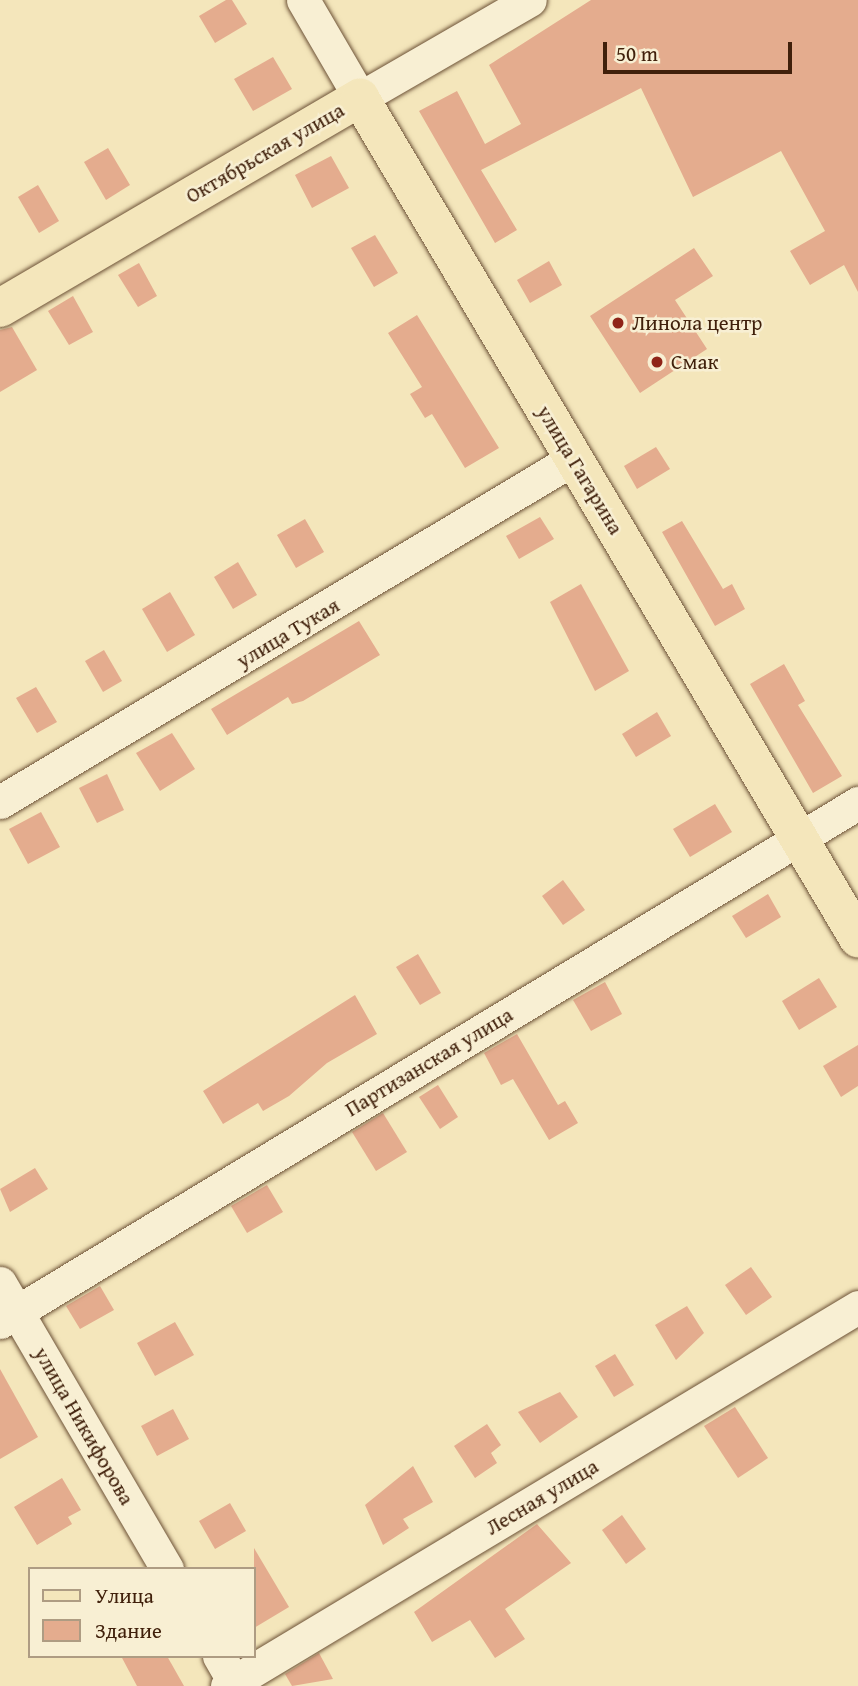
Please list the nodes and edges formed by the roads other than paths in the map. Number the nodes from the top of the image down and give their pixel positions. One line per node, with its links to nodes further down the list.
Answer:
1 (303, 0): 3 (street, улица Гагарина)
2 (530, 0): 3 (street, Октябрьская улица)
3 (359, 98): 4 (main road, Октябрьская улица); 5 (main road, улица Гагарина)
4 (0, 308)
5 (573, 459): 6 (street, улица Тукая); 8 (main road, улица Гагарина)
6 (0, 802)
7 (858, 803): 8 (street, Партизанская улица)
8 (798, 838): 9 (main road, улица Гагарина); 12 (street, Партизанская улица)
9 (858, 939)
10 (0, 1283): 12 (street, улица Никифорова)
11 (858, 1307): 14 (street, Лесная улица)
12 (9, 1317): 13 (street, улица Никифорова)
13 (166, 1567)
14 (229, 1678)

